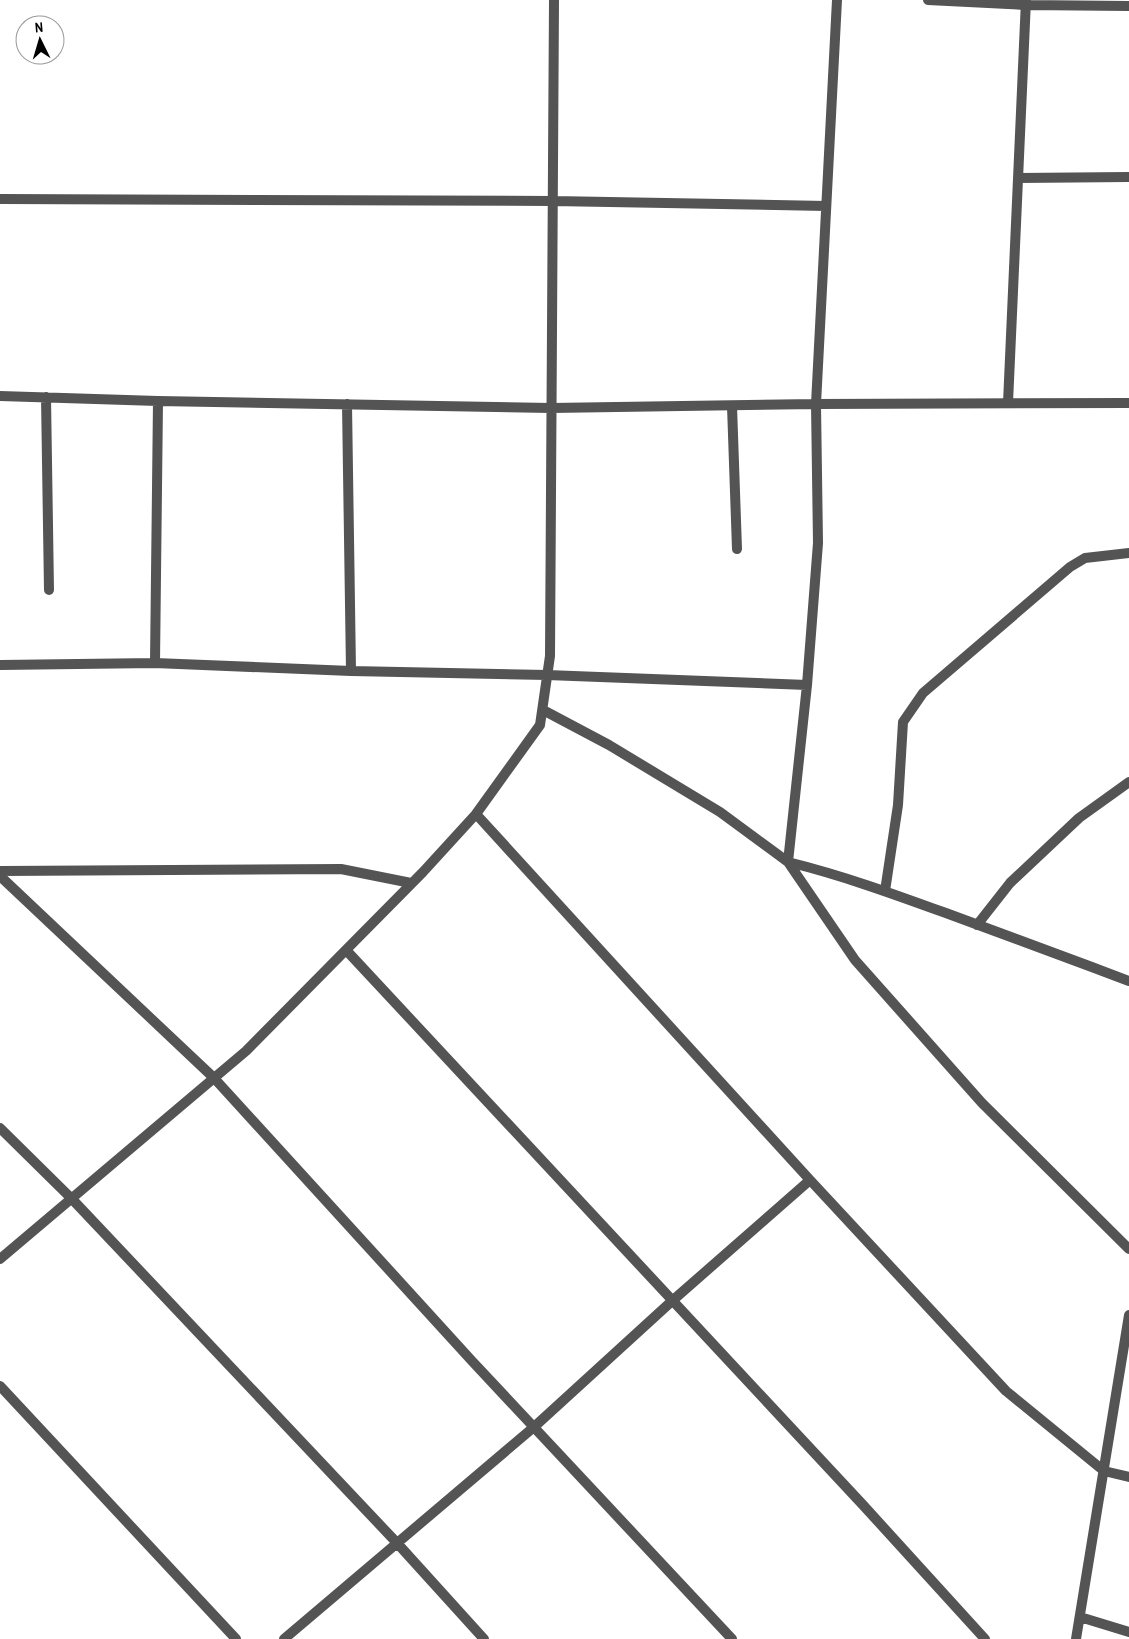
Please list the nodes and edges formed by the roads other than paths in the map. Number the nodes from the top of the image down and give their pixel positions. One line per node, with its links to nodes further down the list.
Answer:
1 (554, 0): 9 (street)
2 (837, 0): 10 (street)
3 (928, 0): 4 (street)
4 (1026, 3): 5 (street); 7 (street)
5 (1129, 6)
6 (1129, 177): 7 (street)
7 (1018, 178): 14 (street)
8 (0, 199): 9 (street)
9 (552, 201): 10 (street); 19 (street)
10 (826, 206): 17 (street)
11 (0, 396): 12 (street)
12 (46, 397): 13 (street); 22 (street)
13 (158, 401): 16 (street); 23 (street)
14 (1008, 403): 15 (street); 17 (street)
15 (1129, 403)
16 (347, 404): 19 (street); 25 (street)
17 (816, 404): 18 (street); 27 (street)
18 (732, 406): 19 (street); 20 (street)
19 (551, 408): 26 (street)
20 (737, 549)
21 (1129, 553): 35 (street)
22 (49, 590)
23 (155, 663): 24 (street); 25 (street)
24 (0, 665)
25 (352, 671): 26 (street)
26 (547, 675): 27 (street); 28 (street)
27 (807, 685): 31 (street)
28 (543, 710): 30 (street); 31 (street)
29 (1129, 782): 36 (street)
30 (476, 814): 34 (street); 41 (street)
31 (788, 862): 35 (street); 43 (street)
32 (0, 871): 34 (street)
33 (0, 876): 39 (street)
34 (411, 884): 37 (street)
35 (885, 891): 36 (street)
36 (977, 924): 38 (street)
37 (346, 950): 39 (street); 45 (street)
38 (1129, 981)
39 (214, 1078): 42 (street); 48 (street)
40 (0, 1128): 42 (street)
41 (810, 1180): 45 (street); 49 (street)
42 (72, 1199): 44 (street); 51 (street)
43 (1129, 1249)
44 (0, 1259)
45 (672, 1301): 48 (street); 58 (street)
46 (1129, 1316): 49 (street)
47 (0, 1386): 54 (street)
48 (534, 1427): 51 (street); 57 (street)
49 (1104, 1471): 50 (street); 52 (street)
50 (1129, 1477)
51 (397, 1543): 55 (street); 56 (street)
52 (1080, 1617): 53 (street); 59 (street)
53 (1129, 1632)
54 (236, 1639)
55 (284, 1639)
56 (484, 1639)
57 (732, 1639)
58 (985, 1639)
59 (1076, 1639)

